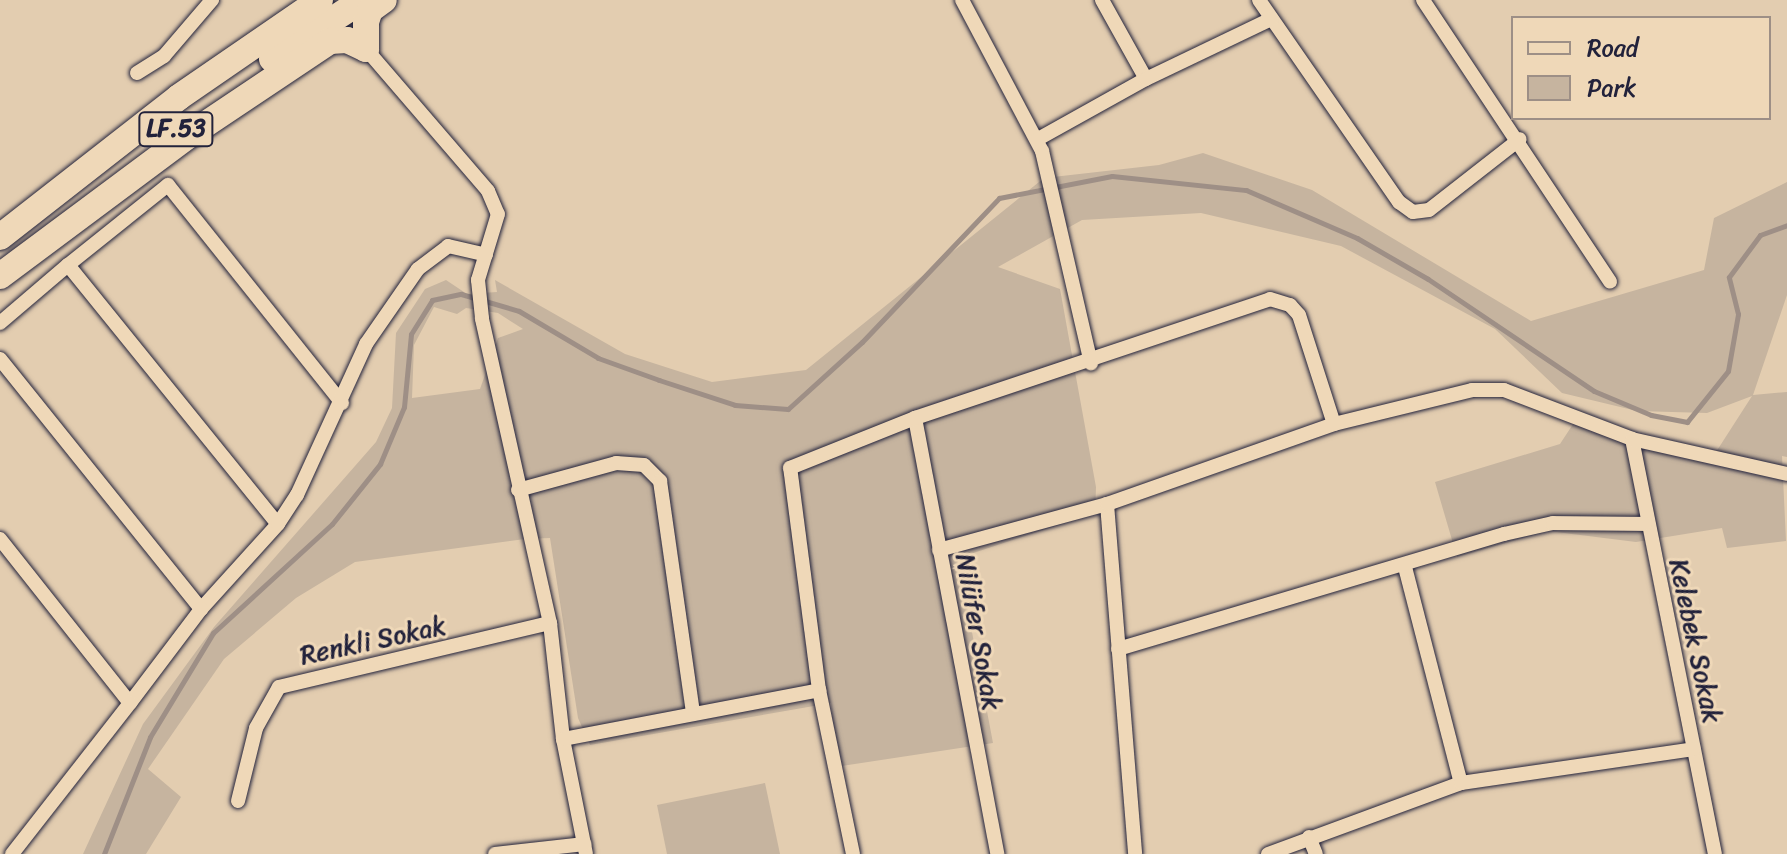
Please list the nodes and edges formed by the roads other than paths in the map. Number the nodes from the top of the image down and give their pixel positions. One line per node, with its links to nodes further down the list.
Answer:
1 (212, 0): 11 (street)
2 (363, 0): 18 (highway, LF.53)
3 (384, 0): 10 (highway)
4 (962, 0): 14 (street)
5 (1102, 0): 12 (street)
6 (1259, 0): 9 (street)
7 (1423, 0): 13 (street)
8 (315, 1): 15 (highway, LF.53)
9 (1271, 19): 12 (street); 13 (street)
10 (366, 49): 16 (street); 18 (highway)
11 (137, 73)
12 (1146, 79): 14 (street)
13 (1520, 139): 19 (street)
14 (1040, 145): 22 (street)
15 (0, 237)
16 (486, 255): 23 (street); 28 (street)
17 (68, 265): 20 (street); 23 (street); 30 (street)
18 (0, 273)
19 (1610, 281)
20 (0, 323)
21 (0, 359): 35 (street)
22 (1091, 363): 24 (street); 25 (street)
23 (342, 403): 30 (street)
24 (915, 418): 33 (street, Nilüfer Sokak); 38 (street)
25 (1334, 424): 26 (street); 29 (street)
26 (1632, 439): 27 (street); 31 (street, Kelebek Sokak)
27 (1787, 474)
28 (518, 490): 36 (street); 40 (street)
29 (1107, 504): 33 (street); 37 (street)
30 (278, 524): 35 (street)
31 (1645, 524): 34 (street); 42 (street, Kelebek Sokak)
32 (0, 539): 39 (street)
33 (939, 550): 50 (street, Nilüfer Sokak)
34 (1405, 567): 37 (street); 43 (street)
35 (201, 609): 39 (street)
36 (550, 623): 41 (street); 44 (street, Renkli Sokak)
37 (1118, 649): 51 (street)
38 (819, 690): 40 (street); 49 (street)
39 (130, 703): 47 (street)
40 (693, 714): 41 (street)
41 (563, 739): 46 (street)
42 (1694, 749): 43 (street); 54 (street, Kelebek Sokak)
43 (1461, 783): 45 (street)
44 (238, 801)
45 (1309, 837): 52 (street); 53 (street)
46 (585, 849): 48 (street)
47 (12, 854)
48 (495, 854)
49 (853, 854)
50 (997, 854)
51 (1135, 854)
52 (1268, 854)
53 (1316, 854)
54 (1715, 854)

